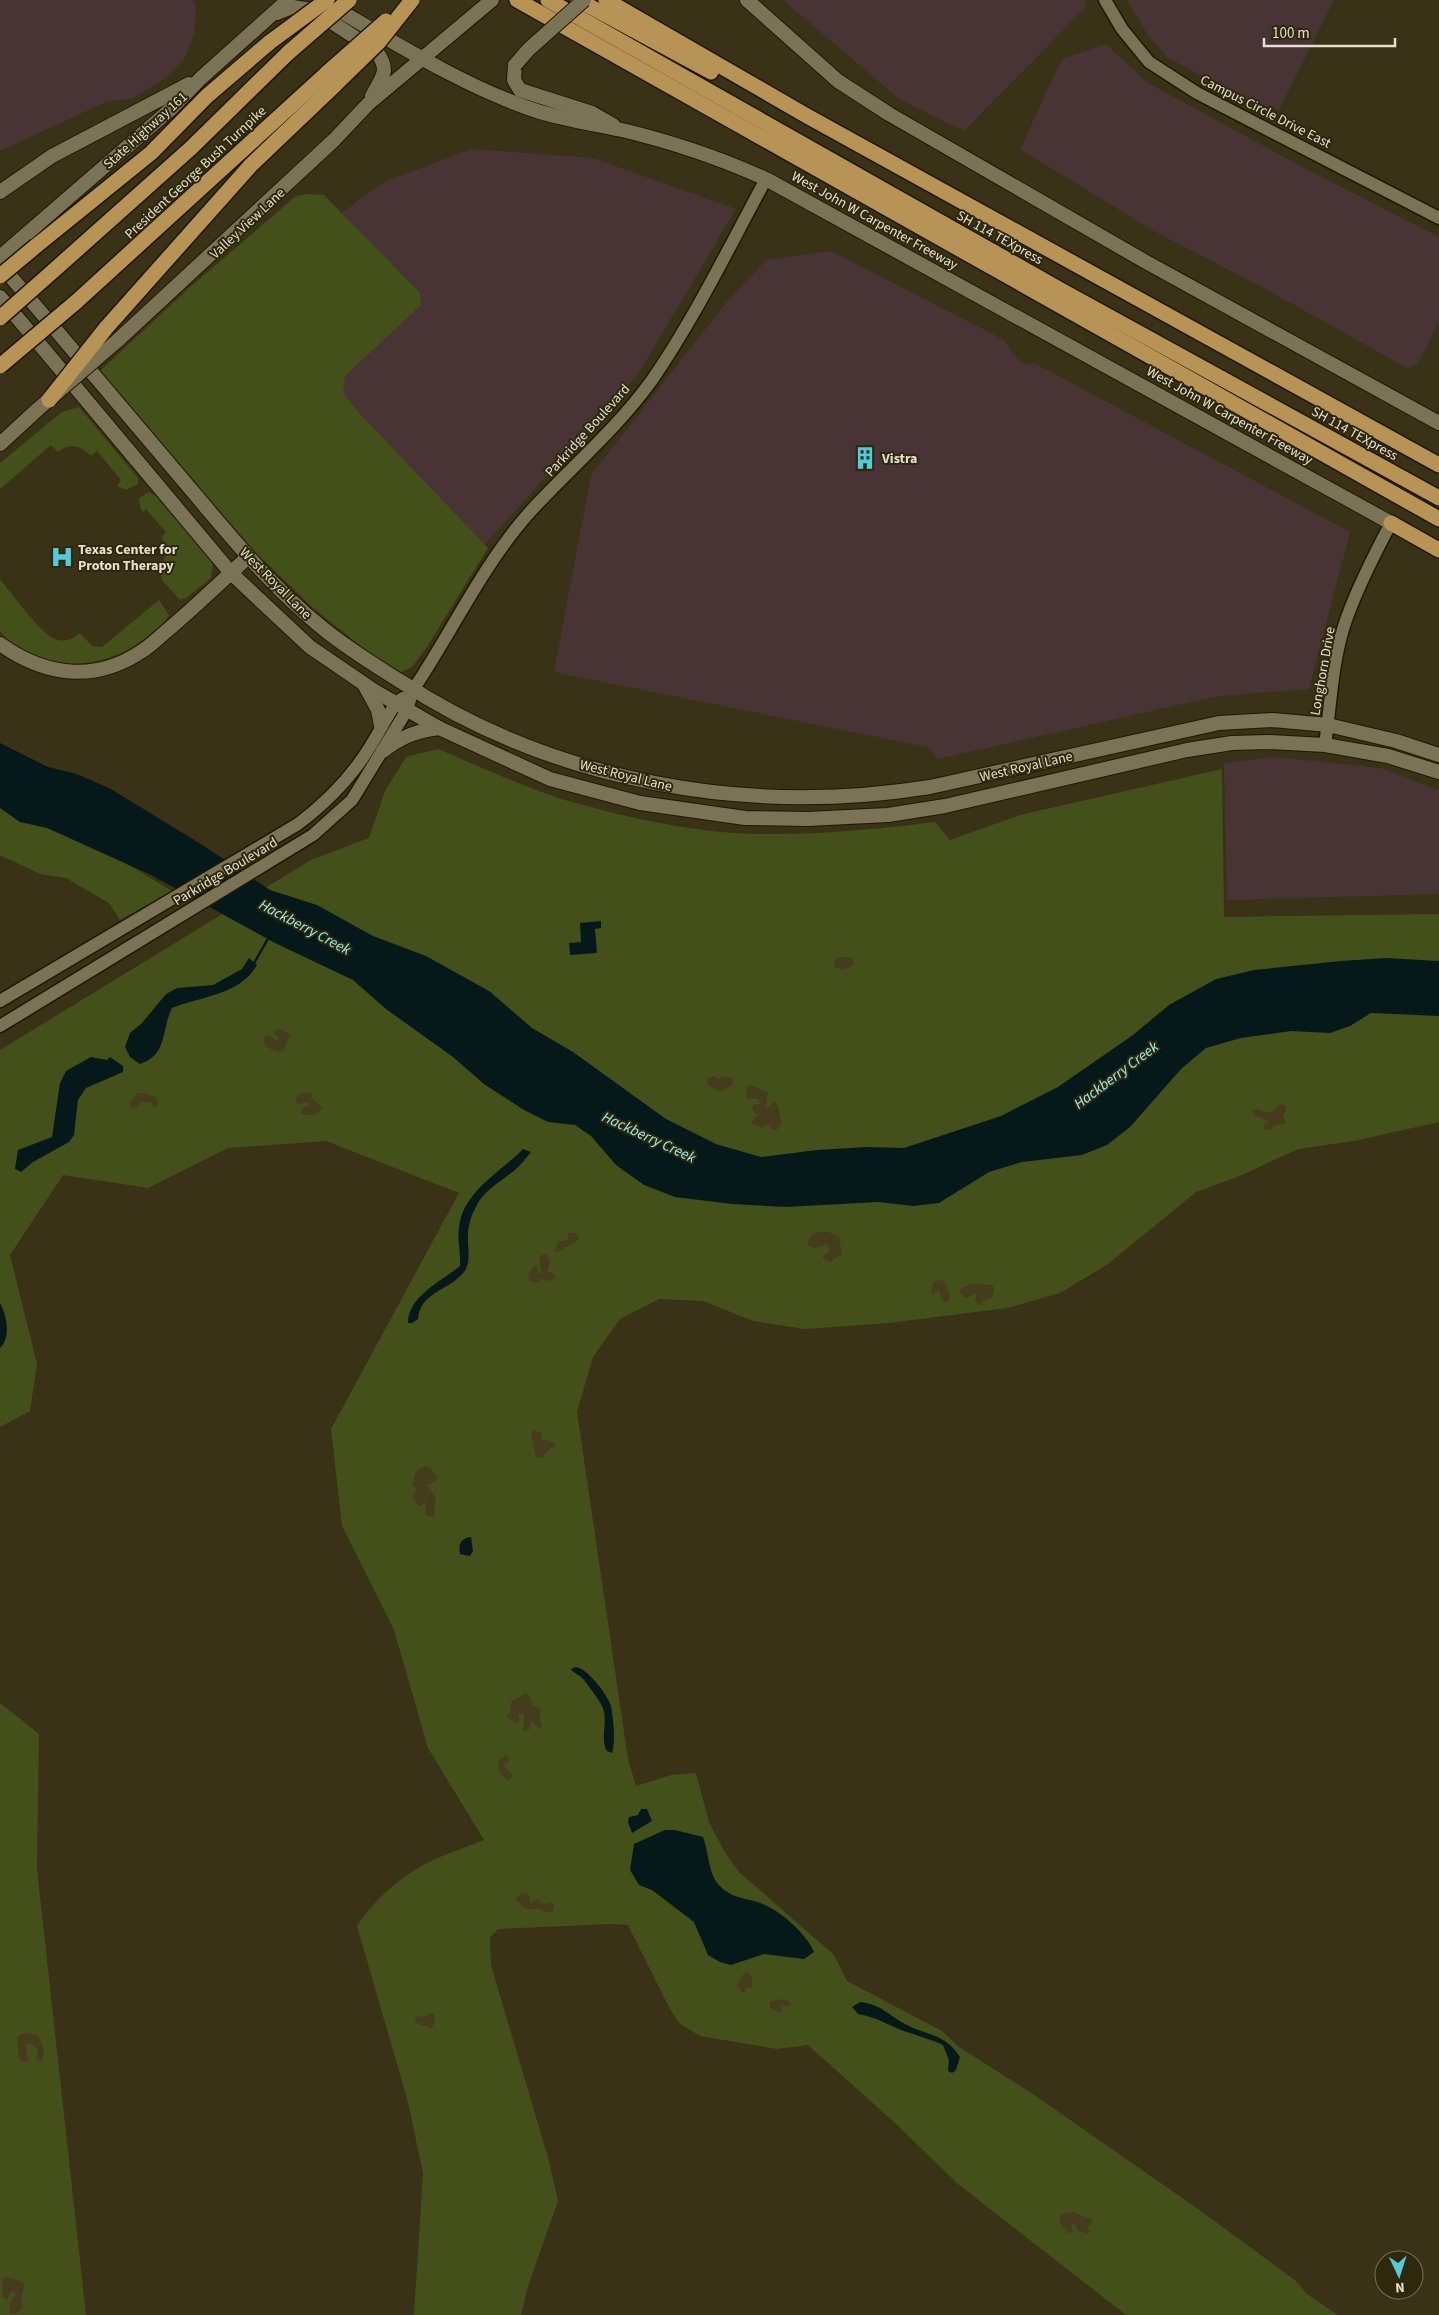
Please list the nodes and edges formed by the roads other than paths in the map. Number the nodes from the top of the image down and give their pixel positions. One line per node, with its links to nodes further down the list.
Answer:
1 (288, 0): 14 (main road, State Highway 161)
2 (321, 0): 15 (main road, West John W Carpenter Freeway)
3 (327, 0): 26 (highway, bridge)
4 (349, 0): 29 (highway, President George Bush Turnpike, bridge)
5 (412, 0): 17 (highway, President George Bush Turnpike, bridge)
6 (492, 0): 15 (main road, Valley View Lane)
7 (517, 0): 33 (highway, West John W Carpenter Freeway)
8 (548, 0): 27 (highway, SH 114 TEXpress)
9 (578, 0): 19 (highway)
10 (584, 0): 20 (main road, bridge)
11 (606, 0): 19 (highway)
12 (747, 0): 32 (main road)
13 (1104, 0): 23 (street, Campus Circle Drive East)
14 (269, 17): 16 (main road, State Highway 161); 18 (main road)
15 (422, 58): 18 (main road, Valley View Lane); 20 (main road, West John W Carpenter Freeway)
16 (201, 78): 22 (main road); 24 (main road, State Highway 161)
17 (331, 78): 30 (highway, President George Bush Turnpike, bridge); 31 (highway, bridge)
18 (368, 104): 31 (main road, Valley View Lane, bridge)
19 (807, 116): 35 (highway)
20 (624, 131): 21 (main road, West John W Carpenter Freeway)
21 (766, 179): 38 (main road, West John W Carpenter Freeway); 44 (street, Parkridge Boulevard)
22 (0, 192)
23 (1439, 218)
24 (0, 257)
25 (0, 264): 40 (main road, West Royal Lane)
26 (0, 276)
27 (1059, 289): 33 (highway); 36 (highway, SH 114 TEXpress)
28 (0, 297): 41 (main road, West Royal Lane)
29 (0, 318)
30 (0, 366)
31 (44, 404): 34 (main road, Valley View Lane)
32 (1439, 423)
33 (1270, 425): 37 (highway, West John W Carpenter Freeway)
34 (0, 444)
35 (1439, 465)
36 (1439, 498)
37 (1439, 519)
38 (1391, 523): 39 (highway); 46 (street, Longhorn Drive)
39 (1439, 550)
40 (248, 557): 41 (main road); 44 (main road, West Royal Lane)
41 (231, 573): 42 (main road); 43 (main road, West Royal Lane)
42 (0, 644)
43 (359, 680): 45 (main road, West Royal Lane); 47 (main road)
44 (413, 690): 45 (street, Parkridge Boulevard); 53 (main road, West Royal Lane)
45 (401, 706): 47 (street, Parkridge Boulevard); 48 (main road, West Royal Lane); 50 (street, Parkridge Boulevard)
46 (1328, 725): 49 (street, Longhorn Drive); 51 (main road, West Royal Lane); 53 (main road, West Royal Lane)
47 (381, 726): 55 (street, Parkridge Boulevard)
48 (438, 728): 50 (main road); 54 (main road, West Royal Lane)
49 (1325, 745): 52 (main road, West Royal Lane); 54 (main road, West Royal Lane)
50 (383, 750): 56 (street, Parkridge Boulevard)
51 (1439, 755)
52 (1439, 772)
53 (738, 795): 54 (main road)
54 (734, 817)
55 (0, 1001)
56 (0, 1026)

